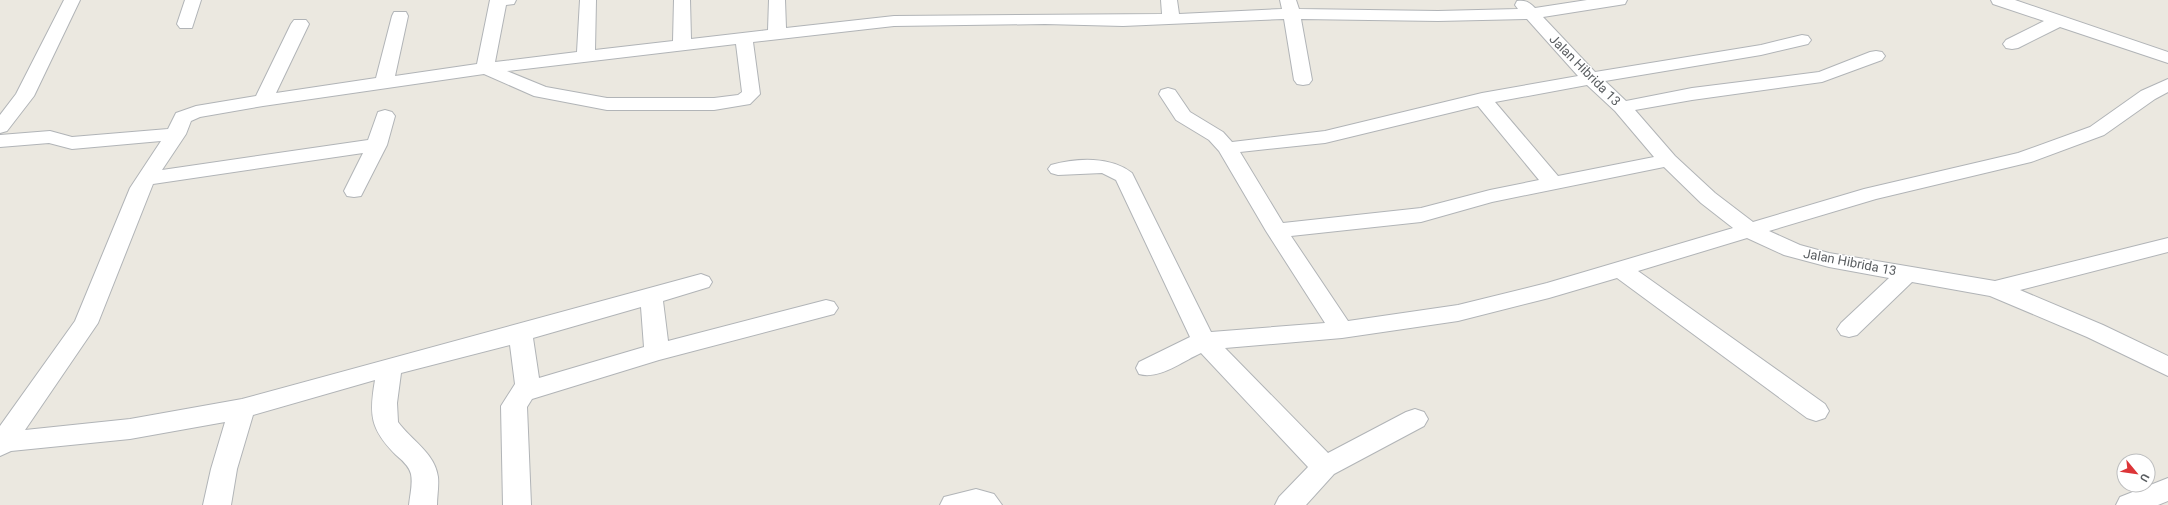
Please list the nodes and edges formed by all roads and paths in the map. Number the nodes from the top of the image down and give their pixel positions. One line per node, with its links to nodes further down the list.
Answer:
1 (72, 0): 38 (street)
2 (193, 0): 18 (street)
3 (508, 0): 28 (street)
4 (588, 0): 25 (street)
5 (682, 0): 24 (street)
6 (777, 0): 20 (street)
7 (1169, 0): 16 (street)
8 (1422, 0): 15 (street)
9 (1518, 0): 13 (street, Jalan Hibrida 13)
10 (1619, 0): 13 (street)
11 (1999, 0): 17 (street)
12 (1290, 7): 15 (street); 16 (street); 30 (street)
13 (1530, 14): 15 (street); 29 (street, Jalan Hibrida 13)
14 (400, 16): 31 (street)
15 (1438, 16)
16 (1171, 19): 20 (street)
17 (2060, 20): 23 (street); 27 (street)
18 (186, 24)
19 (300, 24): 35 (street)
20 (777, 35): 21 (street)
21 (744, 38): 24 (street); 28 (street)
22 (1802, 40): 29 (street)
23 (2012, 44)
24 (682, 45): 25 (street)
25 (586, 56): 28 (street)
26 (1876, 56): 36 (street)
27 (2168, 58)
28 (485, 68): 31 (street)
29 (1590, 78): 34 (street); 36 (street, Jalan Hibrida 13)
30 (1303, 80)
31 (384, 83): 35 (street)
32 (2168, 85): 48 (street)
33 (1168, 94): 42 (street)
34 (1482, 99): 42 (street); 46 (street)
35 (263, 100): 39 (street)
36 (1622, 107): 43 (street, Jalan Hibrida 13)
37 (385, 116): 41 (street)
38 (0, 127)
39 (176, 134): 40 (street); 45 (street)
40 (0, 141)
41 (377, 145): 45 (street); 47 (street)
42 (1228, 148): 49 (street)
43 (1668, 160): 46 (street); 48 (street, Jalan Hibrida 13)
44 (1058, 169): 60 (street)
45 (145, 179): 69 (street)
46 (1553, 183): 49 (street)
47 (354, 191)
48 (1750, 230): 51 (street); 52 (street, Jalan Hibrida 13)
49 (1277, 231): 58 (street)
50 (2168, 245): 54 (street)
51 (1620, 269): 58 (street); 67 (street)
52 (1908, 273): 54 (street, Jalan Hibrida 13); 57 (street)
53 (701, 282): 55 (street)
54 (1995, 289): 63 (street, Jalan Hibrida 13)
55 (651, 296): 59 (street); 61 (street)
56 (826, 308): 61 (street)
57 (1849, 329)
58 (1342, 330): 60 (street)
59 (520, 333): 62 (street); 65 (street)
60 (1204, 341): 64 (street); 70 (street)
61 (657, 352): 65 (street)
62 (390, 367): 66 (street); 73 (street)
63 (2168, 367)
64 (1148, 368)
65 (525, 392): 74 (street)
66 (242, 408): 69 (street); 72 (street)
67 (1816, 411)
68 (1415, 419): 70 (street)
69 (2, 444)
70 (1324, 467): 77 (street)
71 (2168, 489): 78 (street)
72 (217, 505)
73 (423, 505)
74 (517, 505)
75 (954, 505): 76 (street)
76 (988, 505)
77 (1289, 505)
78 (2130, 505)

